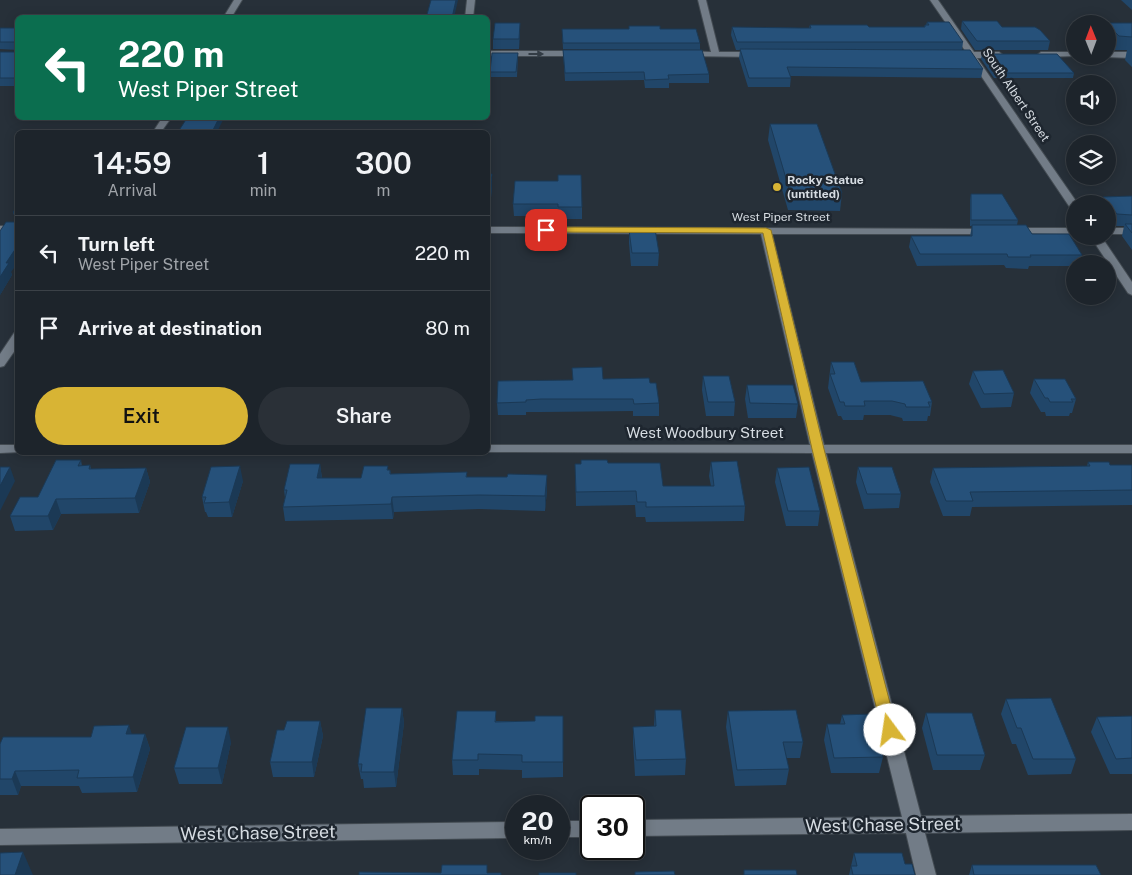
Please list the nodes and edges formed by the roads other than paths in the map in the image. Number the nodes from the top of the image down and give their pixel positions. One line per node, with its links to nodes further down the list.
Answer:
1 (238, 0): 5 (street)
2 (471, 0): 6 (street)
3 (702, 0): 10 (street)
4 (934, 0): 13 (street, South Albert Street)
5 (230, 15)
6 (469, 15)
7 (490, 54): 8 (street, one-way to 8)
8 (587, 54)
9 (677, 54): 10 (street)
10 (716, 54): 11 (street)
11 (766, 54)
12 (943, 55): 13 (street)
13 (972, 55): 14 (street); 19 (street, South Albert Street)
14 (1010, 55)
15 (1028, 55): 16 (street)
16 (1066, 55)
17 (1116, 55): 18 (street)
18 (1132, 55)
19 (1067, 195)
20 (0, 229): 21 (street)
21 (15, 229)
22 (490, 230): 23 (street, West Piper Street)
23 (766, 230): 25 (street, West Piper Street); 34 (street)
24 (1132, 230): 26 (street)
25 (1066, 231)
26 (1116, 231)
27 (1101, 245): 28 (street)
28 (1132, 290)
29 (15, 340): 30 (street)
30 (0, 363)
31 (0, 449): 32 (street)
32 (15, 449)
33 (490, 449): 34 (street, West Woodbury Street)
34 (818, 449): 35 (street, West Woodbury Street); 37 (street)
35 (1132, 449)
36 (1132, 822): 37 (street, West Chase Street)
37 (914, 824): 38 (street, West Chase Street); 41 (street)
38 (645, 828)
39 (505, 830): 40 (street, West Chase Street)
40 (0, 837)
41 (926, 875)

